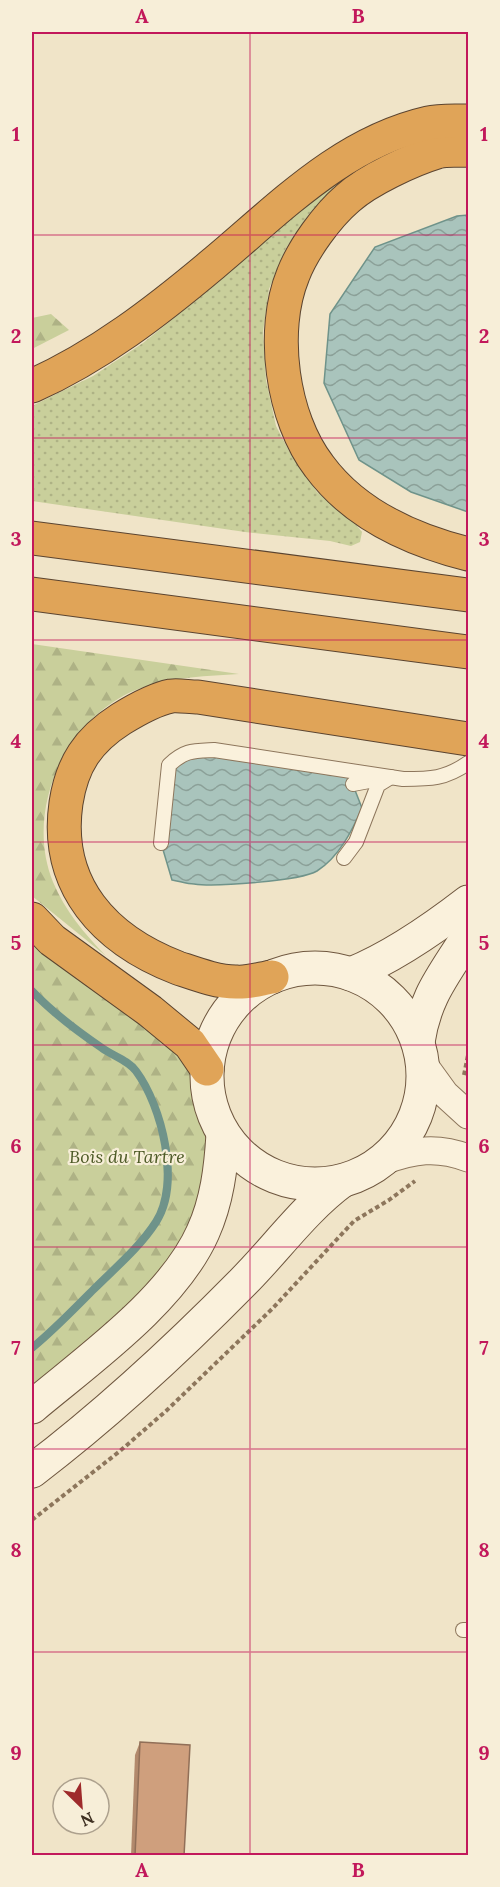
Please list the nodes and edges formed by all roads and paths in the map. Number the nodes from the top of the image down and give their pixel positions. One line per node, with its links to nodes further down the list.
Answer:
1 (468, 121): 3 (highway)
2 (468, 150): 5 (highway)
3 (32, 386)
4 (32, 538): 7 (highway)
5 (468, 554)
6 (32, 594): 8 (highway)
7 (468, 595)
8 (468, 652)
9 (468, 739): 19 (highway)
10 (468, 763): 11 (lane)
11 (390, 777): 12 (lane); 13 (lane); 14 (lane)
12 (352, 784)
13 (161, 843)
14 (344, 858)
15 (468, 902): 18 (main road)
16 (32, 919): 22 (highway)
17 (468, 936): 20 (main road)
18 (351, 974): 19 (main road); 20 (main road)
19 (272, 977): 22 (main road)
20 (421, 1053): 23 (street); 27 (main road)
21 (468, 1055): 23 (path)
22 (207, 1068): 24 (main road)
23 (461, 1109)
24 (223, 1134): 28 (main road); 29 (main road)
25 (436, 1150): 26 (street); 27 (street); 31 (path)
26 (468, 1158)
27 (383, 1161): 28 (main road)
28 (342, 1181): 30 (main road)
29 (32, 1407)
30 (32, 1471)
31 (32, 1520)

